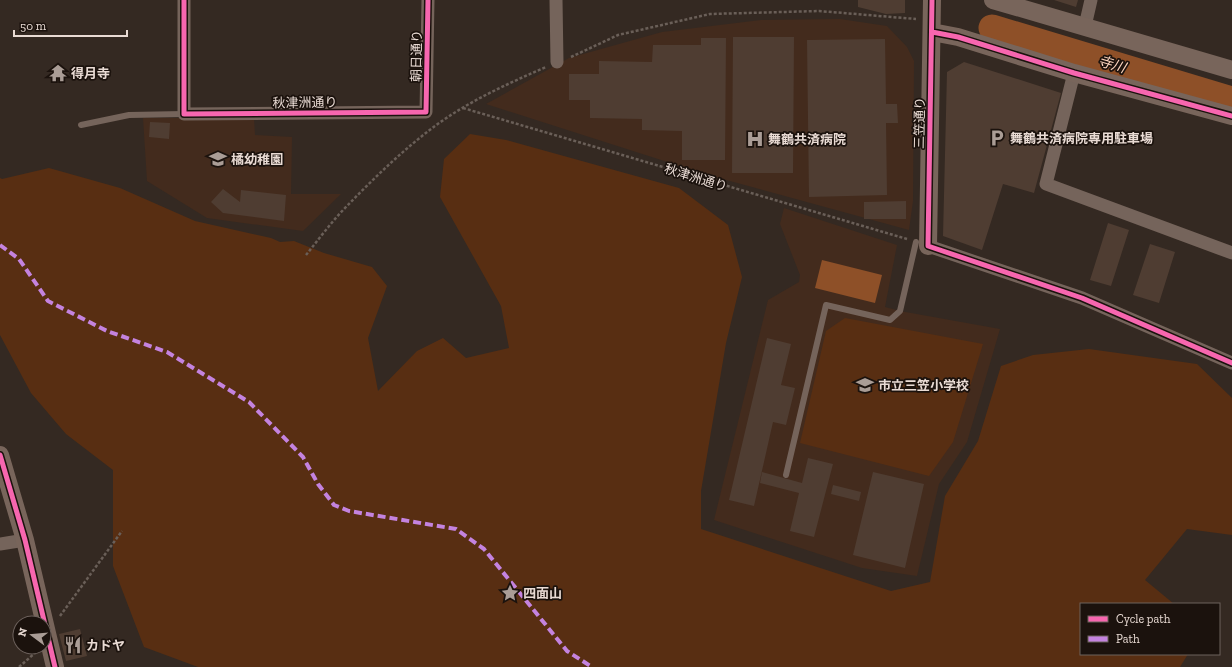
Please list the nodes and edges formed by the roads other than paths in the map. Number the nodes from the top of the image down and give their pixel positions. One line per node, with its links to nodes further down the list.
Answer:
1 (184, 0): 13 (street)
2 (428, 0): 12 (street, 朝日通り)
3 (556, 0): 9 (street)
4 (932, 0): 8 (street, 三笠通り)
5 (993, 0): 7 (street)
6 (1091, 0): 7 (street)
7 (1085, 26): 10 (street)
8 (932, 32): 11 (street); 16 (street, 三笠通り)
9 (557, 62)
10 (1232, 70)
11 (1074, 73): 14 (street); 17 (street)
12 (426, 112): 13 (street, 秋津洲通り)
13 (184, 114): 15 (lane, 秋津洲通り)
14 (1232, 116)
15 (81, 125)
16 (922, 244): 18 (street); 20 (lane)
17 (1232, 253)
18 (1232, 363)
19 (0, 455): 21 (street)
20 (786, 475)
21 (25, 540): 22 (street); 23 (street)
22 (0, 544)
23 (56, 667)

